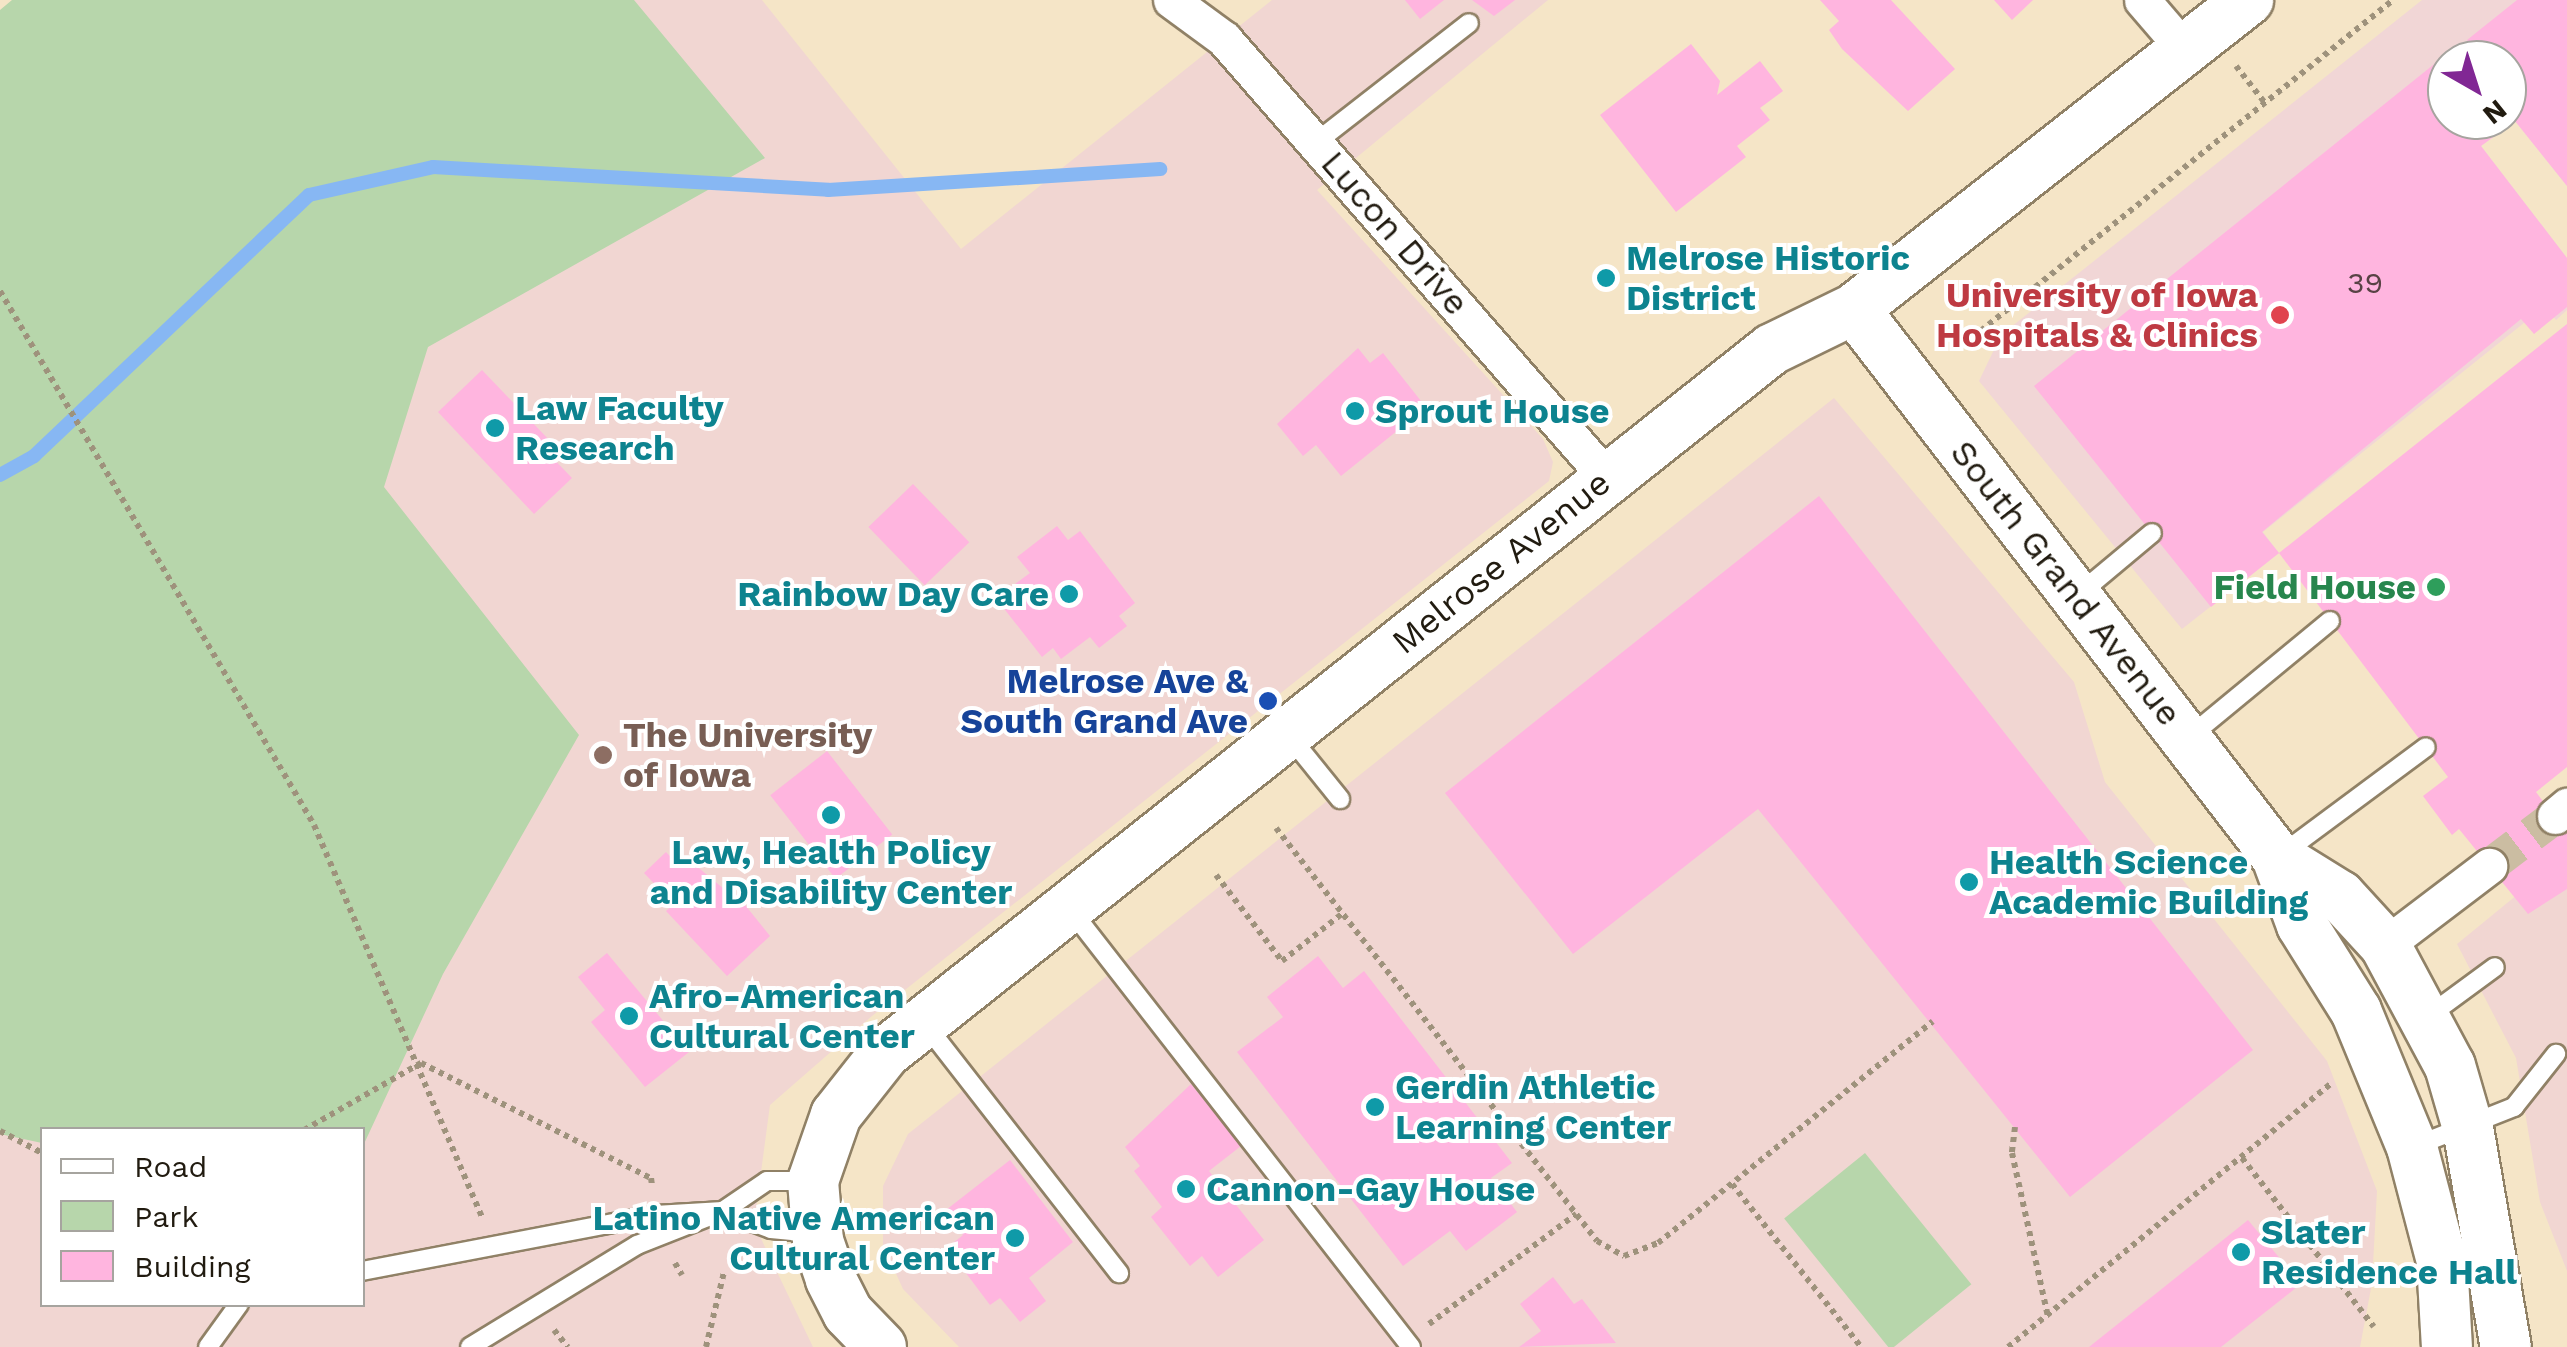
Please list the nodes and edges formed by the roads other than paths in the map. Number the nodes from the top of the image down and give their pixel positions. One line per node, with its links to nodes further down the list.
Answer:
1 (1171, 0): 6 (street, Lucon Drive)
2 (2142, 0): 5 (street)
3 (2248, 0): 5 (main road, Melrose Avenue)
4 (1468, 22): 6 (lane)
5 (2185, 50): 7 (main road, Melrose Avenue)
6 (1316, 142): 8 (street, Lucon Drive)
7 (1854, 309): 8 (main road, Melrose Avenue); 10 (main road, South Grand Avenue)
8 (1608, 478): 12 (main road, Melrose Avenue)
9 (2152, 534): 10 (lane)
10 (2076, 596): 13 (main road, South Grand Avenue)
11 (2330, 621): 13 (lane)
12 (1287, 734): 15 (lane); 18 (main road, Melrose Avenue)
13 (2188, 738): 16 (main road, South Grand Avenue)
14 (2426, 748): 16 (lane)
15 (1340, 799)
16 (2278, 857): 19 (main road, South Grand Avenue); 25 (main road, South Grand Avenue)
17 (2490, 866): 19 (street)
18 (1068, 906): 22 (main road, Melrose Avenue); 33 (lane)
19 (2385, 945): 21 (main road, South Grand Avenue)
20 (2495, 967): 21 (lane)
21 (2427, 1017): 24 (main road, South Grand Avenue)
22 (922, 1020): 26 (main road, Melrose Avenue); 31 (lane)
23 (2556, 1054): 24 (lane)
24 (2468, 1128): 25 (lane); 38 (main road, South Grand Avenue)
25 (2412, 1147): 37 (main road, South Grand Avenue)
26 (813, 1181): 27 (lane); 29 (main road)
27 (723, 1211): 28 (lane); 29 (lane)
28 (657, 1225): 30 (lane); 35 (lane)
29 (817, 1233): 36 (main road)
30 (365, 1270)
31 (1119, 1273)
32 (237, 1307): 34 (lane)
33 (1409, 1344)
34 (208, 1347)
35 (470, 1347)
36 (881, 1347)
37 (2447, 1347)
38 (2506, 1347)

